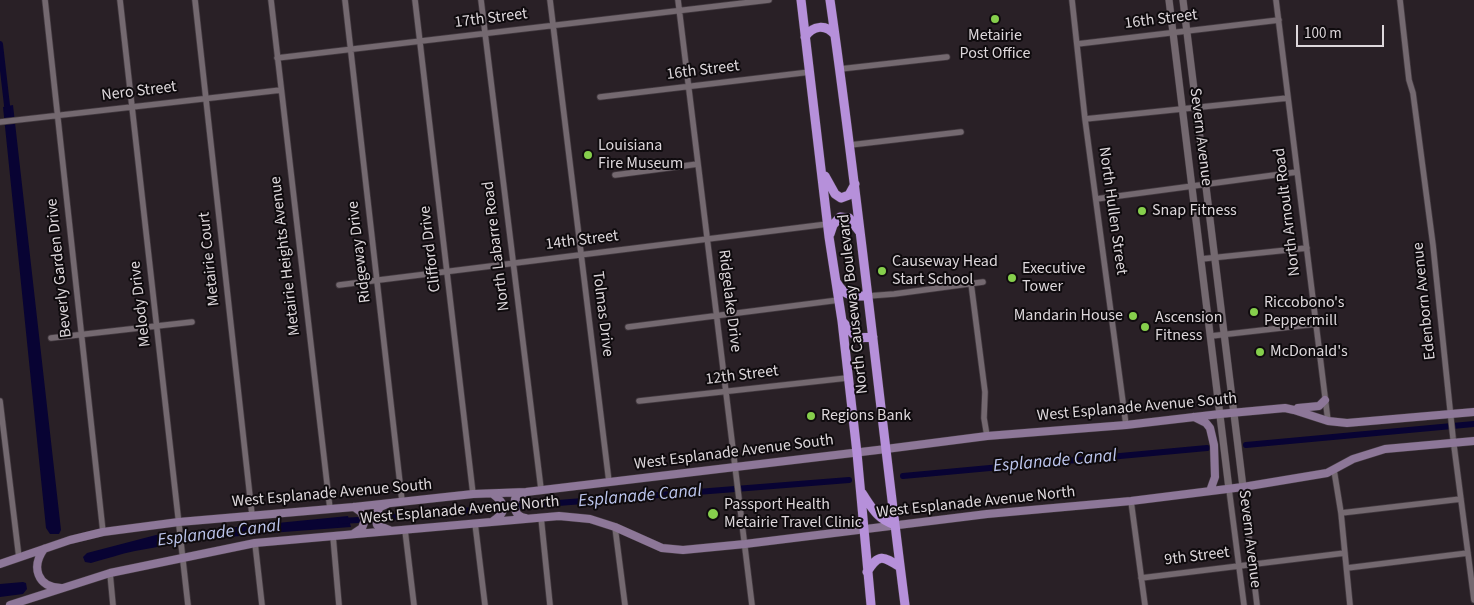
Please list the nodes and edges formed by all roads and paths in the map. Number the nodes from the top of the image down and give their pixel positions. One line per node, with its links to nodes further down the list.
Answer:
1 (45, 0): 41 (street, Beverly Garden Drive)
2 (120, 0): 38 (street, Melody Drive)
3 (194, 0): 36 (street, Metairie Court)
4 (271, 0): 30 (street, Metairie Heights Avenue)
5 (345, 0): 28 (street, Ridgeway Drive)
6 (415, 0): 26 (street, Clifford Drive)
7 (481, 0): 23 (street, North Labarre Road)
8 (550, 0): 20 (street, Tolmas Drive)
9 (678, 0): 18 (street, Ridgelake Drive)
10 (769, 0): 18 (street, 17th Street)
11 (801, 0): 25 (highway, North Causeway Boulevard)
12 (830, 0): 24 (highway, North Causeway Boulevard)
13 (1072, 0): 27 (street, North Hullen Street)
14 (1169, 0): 22 (street, Severn Avenue)
15 (1183, 0): 21 (street, Severn Avenue)
16 (1276, 0): 19 (street, North Arnoult Road)
17 (1400, 0): 91 (street, Edenborn Avenue)
18 (680, 11): 20 (street, 17th Street); 33 (street, Ridgelake Drive)
19 (1279, 20): 21 (street, 16th Street); 37 (street, North Arnoult Road)
20 (553, 26): 23 (street, 17th Street); 59 (street, Tolmas Drive)
21 (1186, 31): 22 (street, 16th Street); 39 (street, Severn Avenue)
22 (1173, 33): 27 (street, 16th Street); 40 (street, Severn Avenue)
23 (485, 34): 26 (street, 17th Street); 62 (street, North Labarre Road)
24 (835, 35): 25 (highway); 31 (highway, North Causeway Boulevard)
25 (805, 37): 32 (highway, North Causeway Boulevard)
26 (420, 42): 28 (street, 17th Street); 63 (street, Clifford Drive)
27 (1077, 44): 42 (street, North Hullen Street)
28 (351, 50): 30 (street, 17th Street); 64 (street, Ridgeway Drive)
29 (947, 57): 31 (street)
30 (277, 58): 34 (street, Metairie Heights Avenue)
31 (840, 69): 45 (highway, North Causeway Boulevard)
32 (810, 72): 33 (street, 16th Street); 47 (highway, North Causeway Boulevard)
33 (689, 87): 35 (street, 16th Street); 46 (street, Ridgelake Drive)
34 (281, 90): 36 (street, Nero Street); 116 (street, Metairie Heights Avenue)
35 (600, 97)
36 (205, 98): 38 (street, Nero Street); 118 (street, Metairie Court)
37 (1288, 98): 39 (street); 48 (street, North Arnoult Road)
38 (132, 106): 41 (street, Nero Street); 75 (street, Melody Drive)
39 (1196, 107): 40 (street); 51 (street, Severn Avenue)
40 (1182, 109): 42 (street); 52 (street, Severn Avenue)
41 (58, 116): 43 (street, Nero Street); 77 (street, Beverly Garden Drive)
42 (1085, 119): 53 (street, North Hullen Street)
43 (0, 122)
44 (960, 132): 45 (street)
45 (850, 145): 50 (highway, North Causeway Boulevard)
46 (698, 164): 49 (street); 57 (street, Ridgelake Drive)
47 (822, 172): 50 (highway); 54 (highway, North Causeway Boulevard)
48 (1297, 172): 51 (street); 58 (street, North Arnoult Road)
49 (614, 176)
50 (855, 184): 55 (highway, North Causeway Boulevard)
51 (1205, 184): 52 (street); 60 (street, Severn Avenue)
52 (1192, 186): 53 (street); 61 (street, Severn Avenue)
53 (1096, 199): 94 (street, North Hullen Street)
54 (828, 224): 56 (highway, North Causeway Boulevard); 57 (street, 14th Street)
55 (861, 234): 56 (highway); 69 (highway, North Causeway Boulevard)
56 (829, 237): 65 (highway, North Causeway Boulevard)
57 (707, 239): 59 (street, 14th Street); 71 (street, Ridgelake Drive)
58 (1306, 248): 60 (street); 74 (street, North Arnoult Road)
59 (581, 255): 62 (street, 14th Street); 102 (street, Tolmas Drive)
60 (1214, 258): 61 (street); 78 (street, Severn Avenue)
61 (1201, 259): 79 (street, Severn Avenue)
62 (513, 264): 63 (street, 14th Street); 104 (street, North Labarre Road)
63 (448, 272): 64 (street, 14th Street); 109 (street, Clifford Drive)
64 (377, 280): 68 (street, 14th Street); 112 (street, Ridgeway Drive)
65 (836, 280): 69 (highway); 70 (highway, North Causeway Boulevard)
66 (983, 282): 67 (street)
67 (971, 283): 69 (street); 95 (street)
68 (339, 285)
69 (868, 296): 80 (highway, North Causeway Boulevard)
70 (839, 300): 71 (street); 72 (highway, North Causeway Boulevard)
71 (717, 316): 76 (street); 83 (street, Ridgelake Drive)
72 (842, 321): 80 (highway); 82 (highway, North Causeway Boulevard)
73 (192, 322): 75 (street)
74 (1316, 324): 78 (street); 84 (street, North Arnoult Road)
75 (157, 326): 77 (street); 123 (street, Melody Drive)
76 (628, 327)
77 (81, 335): 81 (street); 129 (street, Beverly Garden Drive)
78 (1224, 335): 79 (street); 88 (street, Severn Avenue)
79 (1210, 336): 90 (street, Severn Avenue)
80 (872, 337): 98 (highway, North Causeway Boulevard)
81 (51, 338)
82 (847, 378): 83 (street, 12th Street); 99 (highway, North Causeway Boulevard)
83 (726, 392): 86 (street, 12th Street); 100 (street, Ridgelake Drive)
84 (1325, 400): 87 (main road); 93 (street, North Arnoult Road)
85 (0, 401): 138 (street)
86 (639, 402)
87 (1293, 409): 88 (main road, West Esplanade Avenue South); 93 (main road, West Esplanade Avenue South)
88 (1234, 412): 90 (main road, West Esplanade Avenue South); 103 (street, Severn Avenue)
89 (1474, 412): 91 (main road, West Esplanade Avenue South)
90 (1220, 414): 92 (main road, West Esplanade Avenue South); 105 (street, Severn Avenue)
91 (1450, 414): 93 (main road, West Esplanade Avenue South); 96 (street, Edenborn Avenue)
92 (1194, 417): 94 (main road, West Esplanade Avenue South); 107 (main road)
93 (1328, 421)
94 (1126, 425): 95 (main road, West Esplanade Avenue South)
95 (987, 436): 98 (main road, West Esplanade Avenue South)
96 (1453, 440): 97 (main road, West Esplanade Avenue North); 101 (main road, West Esplanade Avenue North); 111 (street, Edenborn Avenue)
97 (1474, 441)
98 (886, 450): 99 (main road, West Esplanade Avenue South); 124 (highway, North Causeway Boulevard)
99 (857, 453): 100 (main road, West Esplanade Avenue South); 106 (highway, North Causeway Boulevard)
100 (735, 467): 102 (main road, West Esplanade Avenue South); 133 (street, Ridgelake Drive)
101 (1334, 470): 103 (main road, West Esplanade Avenue North); 117 (street)
102 (609, 482): 104 (main road, West Esplanade Avenue South)
103 (1243, 487): 105 (main road, West Esplanade Avenue North); 140 (street, Severn Avenue)
104 (541, 489): 108 (main road, West Esplanade Avenue South)
105 (1229, 489): 107 (main road, West Esplanade Avenue North); 141 (street, Severn Avenue)
106 (861, 490): 124 (highway); 126 (highway, North Causeway Boulevard)
107 (1210, 491): 113 (main road, West Esplanade Avenue North)
108 (526, 492): 110 (main road, West Esplanade Avenue South); 120 (main road)
109 (473, 494): 110 (main road, West Esplanade Avenue South); 112 (main road, West Esplanade Avenue South)
110 (494, 494): 121 (main road)
111 (1461, 498): 117 (street); 136 (street, Edenborn Avenue)
112 (402, 501): 114 (main road, West Esplanade Avenue South)
113 (1131, 501): 124 (main road, West Esplanade Avenue North); 146 (street)
114 (387, 504): 115 (main road, West Esplanade Avenue South); 128 (main road)
115 (354, 507): 116 (main road, West Esplanade Avenue South); 130 (main road)
116 (330, 510): 118 (main road, West Esplanade Avenue South)
117 (1341, 513): 135 (street)
118 (252, 515): 123 (main road, West Esplanade Avenue South)
119 (541, 517): 120 (main road, West Esplanade Avenue North); 125 (main road, West Esplanade Avenue North); 157 (street)
120 (528, 518): 121 (main road, West Esplanade Avenue North)
121 (492, 522): 122 (main road, West Esplanade Avenue North)
122 (475, 523): 127 (main road, West Esplanade Avenue North); 156 (street)
123 (179, 525): 129 (main road, West Esplanade Avenue South); 137 (street, Melody Drive)
124 (895, 525): 126 (main road, West Esplanade Avenue North); 142 (highway, North Causeway Boulevard)
125 (615, 527): 133 (main road, West Esplanade Avenue North); 158 (street)
126 (864, 529): 133 (main road, West Esplanade Avenue North); 144 (highway, North Causeway Boulevard)
127 (405, 530): 128 (main road, West Esplanade Avenue North); 155 (street)
128 (391, 531): 130 (main road, West Esplanade Avenue North)
129 (103, 532): 134 (main road, West Esplanade Avenue South)
130 (351, 534): 131 (main road, West Esplanade Avenue North)
131 (332, 536): 132 (main road, West Esplanade Avenue North); 154 (street)
132 (255, 543): 137 (main road, West Esplanade Avenue North); 153 (street)
133 (745, 544): 159 (street, Ridgelake Drive)
134 (44, 549): 138 (main road, West Esplanade Avenue South); 147 (main road)
135 (1345, 553): 140 (street, 9th Street); 143 (street)
136 (1468, 553): 143 (street); 148 (street, Edenborn Avenue)
137 (183, 557): 145 (main road, West Esplanade Avenue North); 152 (street, Melody Drive)
138 (19, 558): 139 (main road, West Esplanade Avenue South)
139 (0, 564)
140 (1252, 564): 141 (street, 9th Street); 164 (street, Severn Avenue)
141 (1239, 566): 146 (street, 9th Street); 163 (street, Severn Avenue)
142 (900, 567): 144 (highway); 161 (highway, North Causeway Boulevard)
143 (1347, 568): 165 (street)
144 (867, 572): 160 (highway, North Causeway Boulevard)
145 (110, 574): 147 (main road, West Esplanade Avenue North); 151 (street)
146 (1141, 578): 162 (street)
147 (64, 588): 149 (main road, West Esplanade Avenue North)
148 (1474, 600)
149 (20, 604): 150 (main road, West Esplanade Avenue North)
150 (10, 605)
151 (113, 605)
152 (188, 605)
153 (262, 605)
154 (340, 605)
155 (414, 605)
156 (485, 605)
157 (550, 605)
158 (625, 605)
159 (752, 605)
160 (871, 605)
161 (905, 605)
162 (1145, 605)
163 (1244, 605)
164 (1257, 605)
165 (1350, 605)

